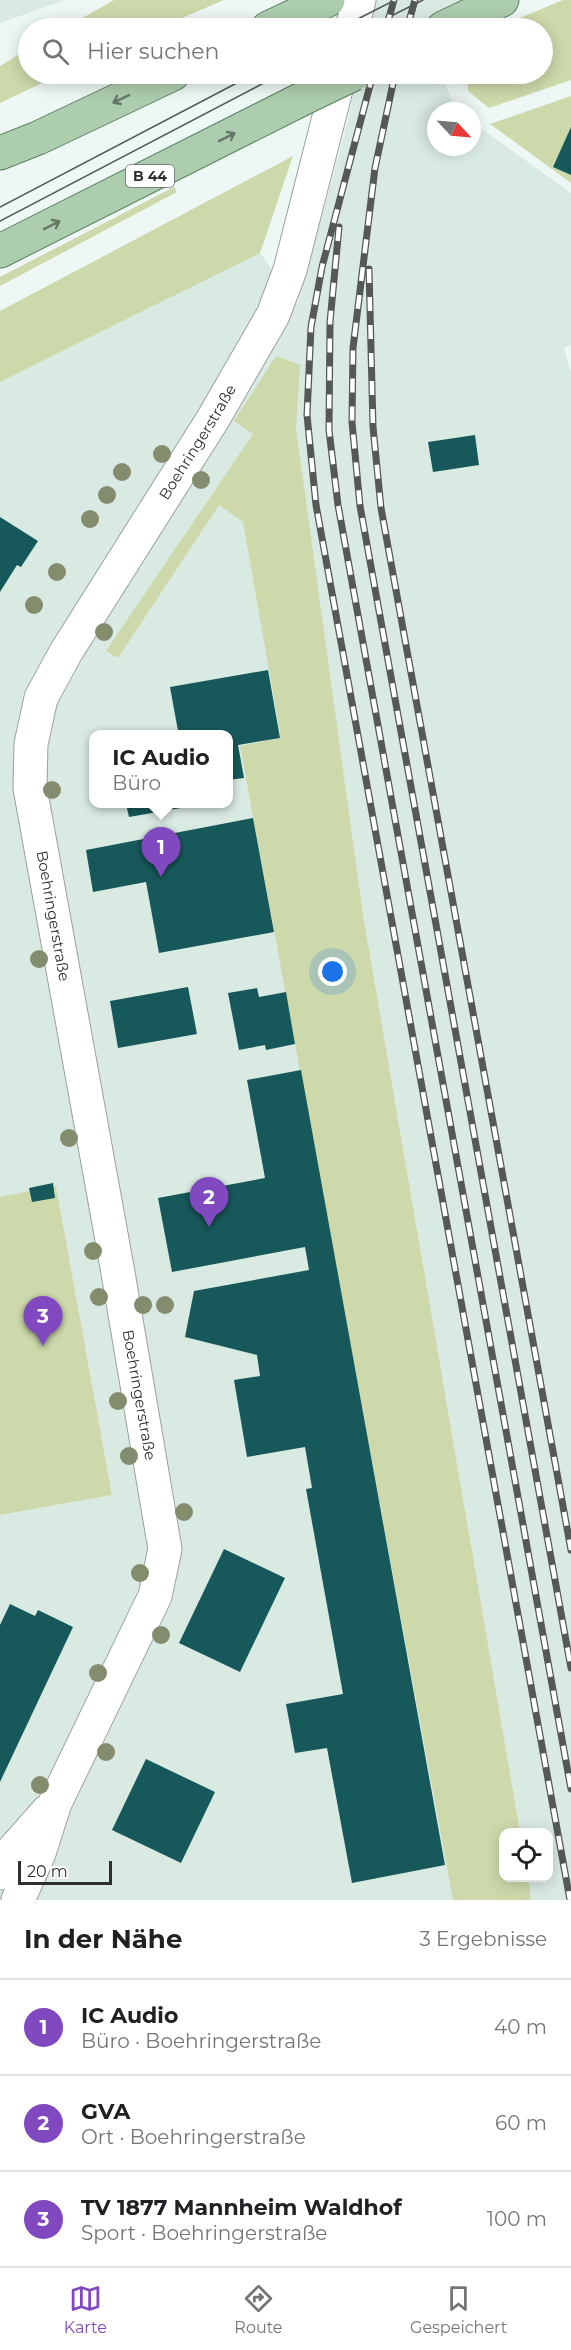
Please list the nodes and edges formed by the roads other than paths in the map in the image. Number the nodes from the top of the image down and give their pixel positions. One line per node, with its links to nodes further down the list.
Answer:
1 (328, 0): 4 (main road)
2 (360, 0): 5 (street)
3 (494, 3): 6 (main road)
4 (289, 18)
5 (355, 18)
6 (463, 18)
7 (152, 84): 10 (main road, one-way to 10)
8 (333, 84): 11 (main road, B 44, one-way to 8, bridge)
9 (337, 84): 12 (street, Boehringerstraße)
10 (0, 153)
11 (0, 251)
12 (55, 1803): 13 (street, Boehringerstraße); 14 (street, Boehringerstraße)
13 (0, 1873)
14 (18, 1900)

